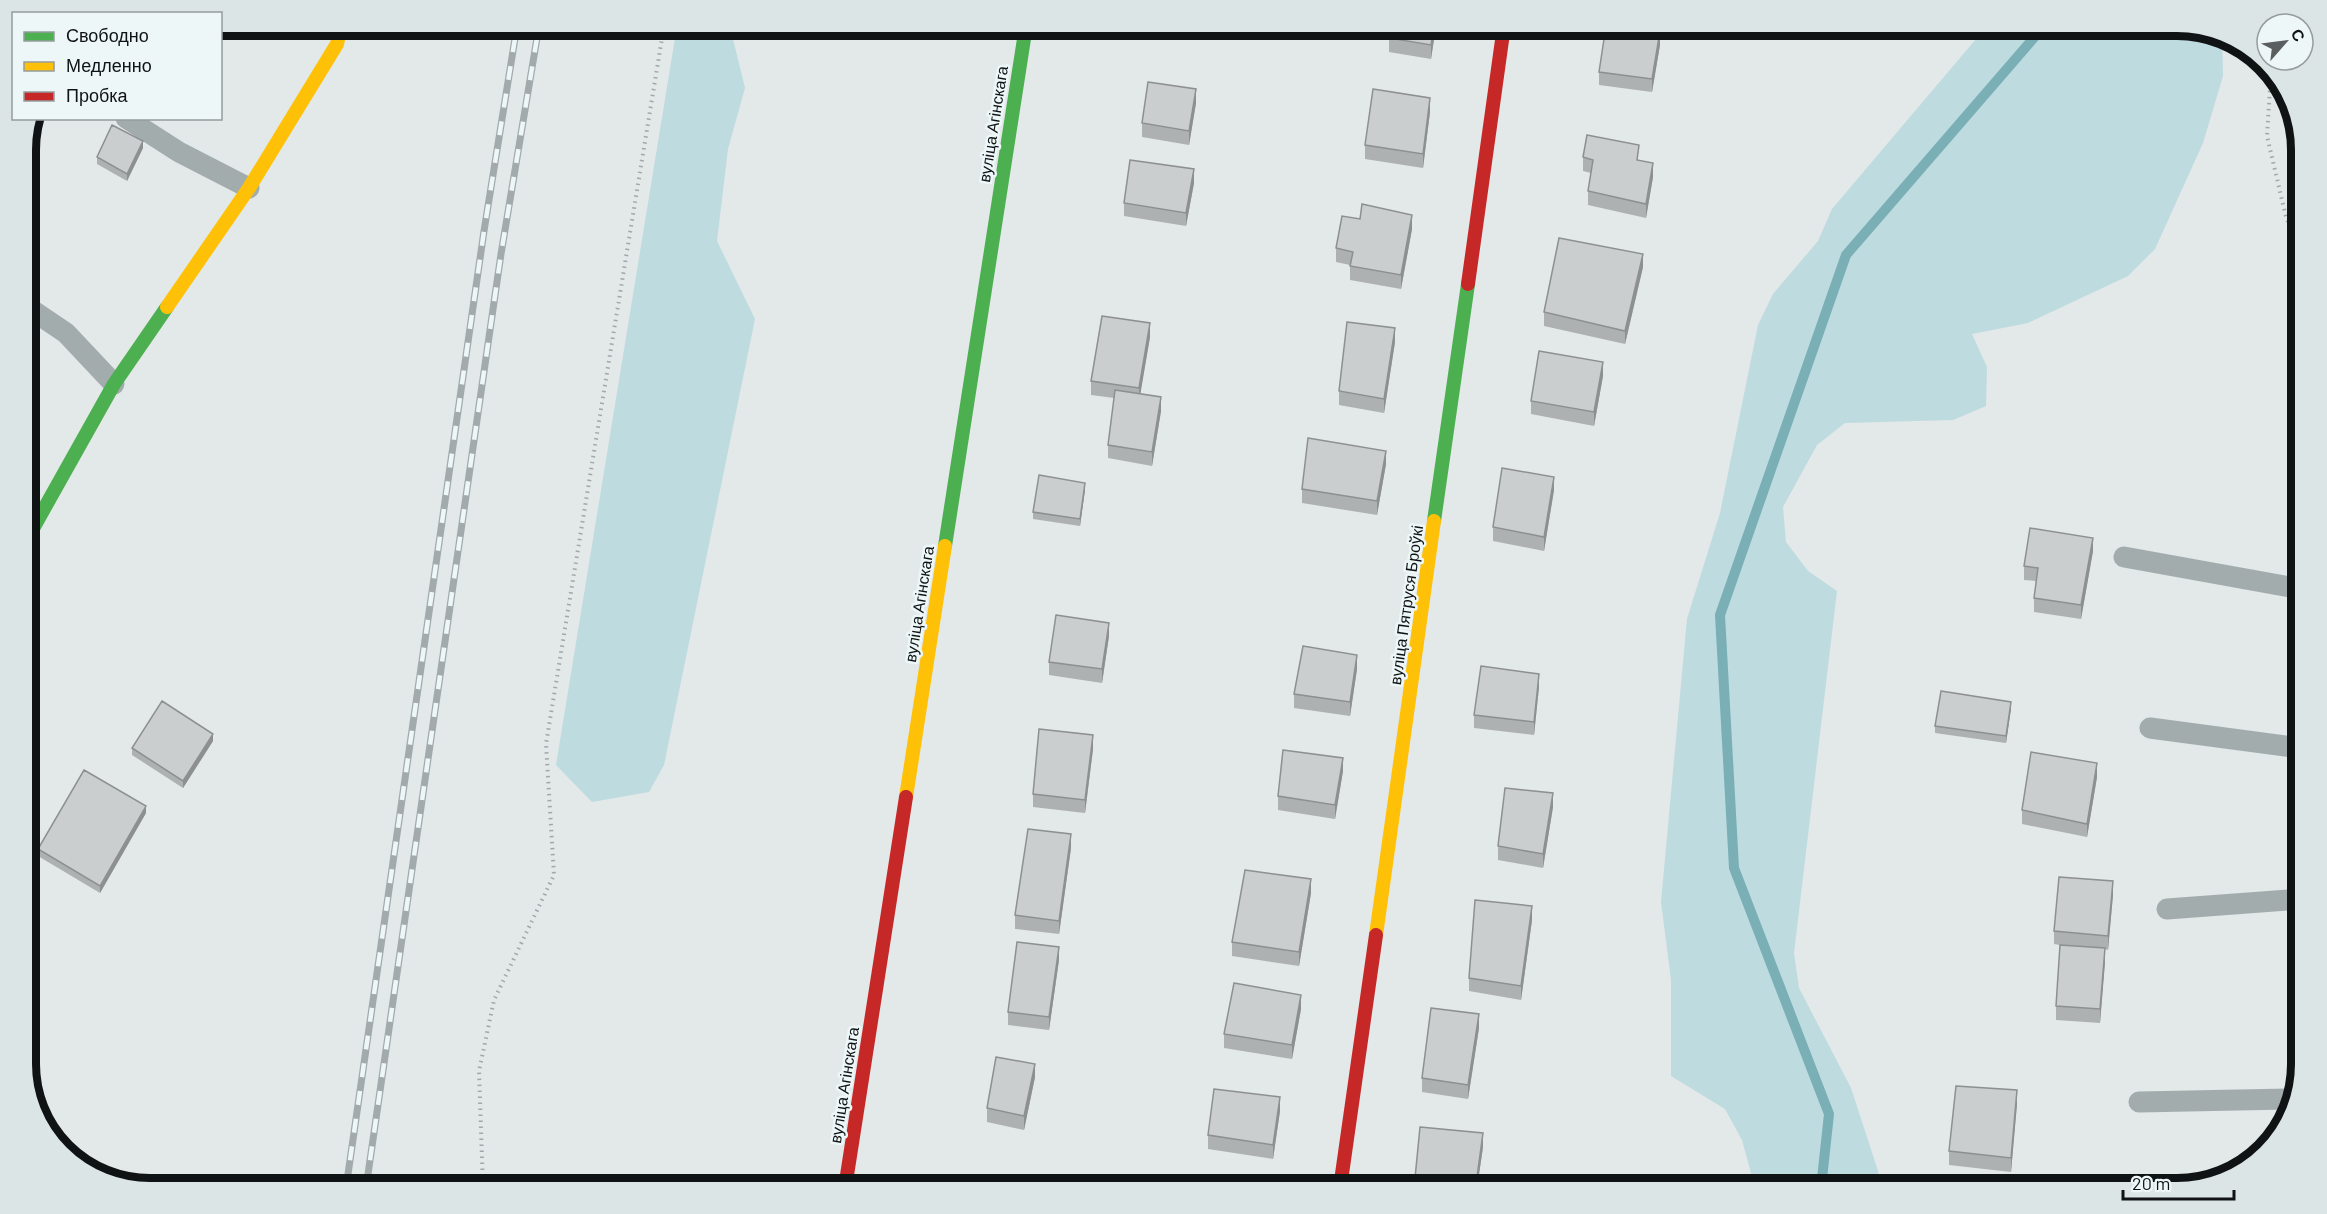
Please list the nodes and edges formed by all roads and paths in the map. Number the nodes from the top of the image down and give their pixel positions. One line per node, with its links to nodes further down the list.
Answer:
1 (339, 36): 7 (street)
2 (662, 36): 20 (path)
3 (1024, 36): 21 (street, вуліца Агінскага)
4 (1503, 36): 22 (street, вуліца Пятруся Броўкі)
5 (2270, 85): 8 (path)
6 (129, 120): 7 (lane)
7 (249, 188): 10 (street)
8 (2291, 229)
9 (36, 313): 10 (lane)
10 (114, 384): 11 (street)
11 (36, 523)
12 (2124, 557): 13 (lane)
13 (2291, 587)
14 (2150, 728): 15 (lane)
15 (2291, 747)
16 (2291, 900): 17 (lane)
17 (2167, 909)
18 (2285, 1099): 19 (lane)
19 (2139, 1102)
20 (483, 1178)
21 (847, 1178)
22 (1341, 1178)

